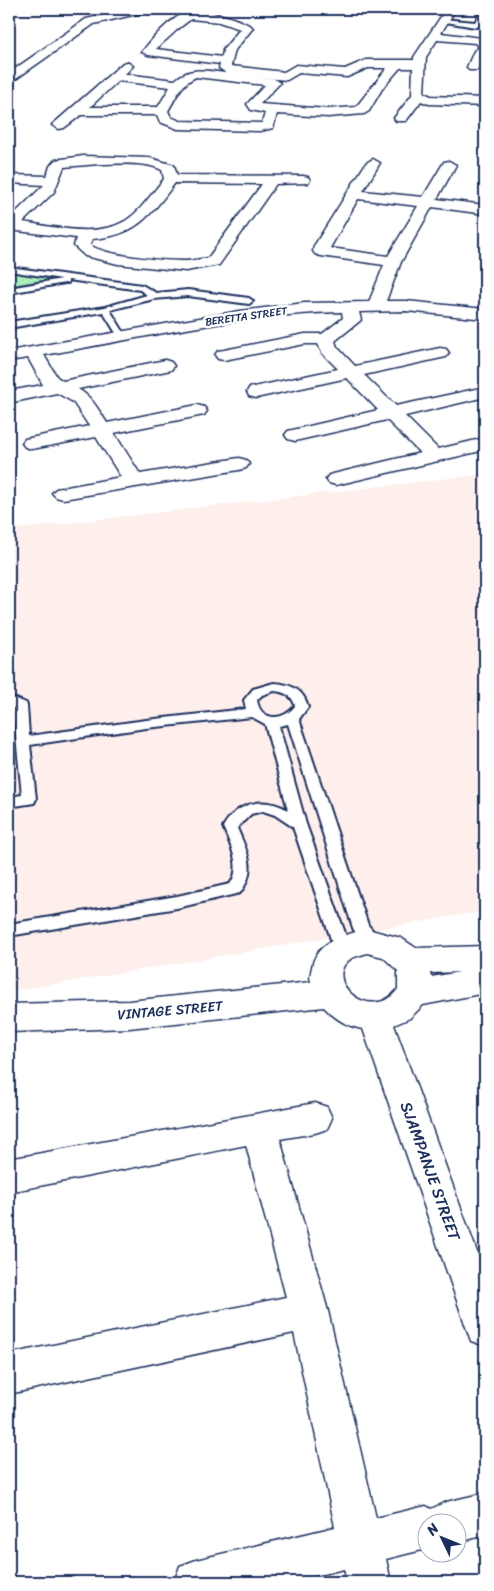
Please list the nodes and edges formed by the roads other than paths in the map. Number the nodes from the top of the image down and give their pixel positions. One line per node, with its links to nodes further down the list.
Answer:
1 (146, 9): 17 (street)
2 (485, 10): 5 (lane)
3 (193, 13): 10 (street); 10 (street)
4 (447, 16): 5 (lane); 7 (street)
5 (476, 23): 6 (lane)
6 (485, 24)
7 (432, 37): 8 (street); 12 (street)
8 (484, 45): 14 (street)
9 (304, 58): 15 (street)
10 (226, 61): 15 (street)
11 (396, 64): 12 (street); 15 (street); 23 (street)
12 (420, 64): 21 (street)
13 (127, 66): 16 (street)
14 (473, 67)
15 (296, 69)
16 (116, 77): 18 (street); 26 (street)
17 (9, 78)
18 (178, 84): 19 (street); 27 (street)
19 (268, 90): 20 (street); 25 (street)
20 (286, 92)
21 (419, 97): 24 (street); 28 (street)
22 (350, 99): 23 (street)
23 (368, 101): 25 (street)
24 (485, 102)
25 (272, 110): 27 (street)
26 (78, 111): 27 (street); 29 (street)
27 (162, 111)
28 (401, 118)
29 (59, 125)
30 (373, 162): 37 (street)
31 (449, 165): 38 (street)
32 (9, 179): 36 (street)
33 (171, 179): 34 (street); 36 (street); 42 (street)
34 (272, 180): 35 (street); 42 (street)
35 (303, 180)
36 (53, 181): 41 (street)
37 (355, 194): 38 (street); 43 (street)
38 (428, 202): 39 (street); 43 (street)
39 (481, 204): 40 (street)
40 (468, 223)
41 (10, 225): 42 (street)
42 (85, 234)
43 (393, 262): 49 (street)
44 (9, 269): 45 (lane)
45 (80, 279): 46 (lane); 47 (lane)
46 (9, 290)
47 (154, 296): 48 (lane); 51 (lane)
48 (249, 301)
49 (376, 305): 50 (street, BERETTA STREET); 52 (street, BERETTA STREET)
50 (350, 306): 54 (street, BERETTA STREET); 55 (street)
51 (105, 309): 53 (lane); 54 (lane)
52 (485, 314)
53 (9, 325)
54 (122, 336): 56 (street, BERETTA STREET)
55 (326, 339): 58 (street); 61 (street)
56 (33, 351): 59 (street, BERETTA STREET); 62 (street)
57 (440, 353): 61 (street)
58 (224, 355)
59 (9, 356)
60 (164, 366): 62 (street)
61 (351, 372): 63 (street); 67 (street)
62 (59, 387): 65 (street); 68 (street)
63 (256, 392)
64 (484, 392): 67 (street)
65 (9, 397)
66 (197, 411): 68 (street)
67 (391, 413): 69 (street); 72 (street)
68 (102, 430): 70 (street); 75 (street)
69 (295, 435)
70 (32, 443)
71 (485, 444): 72 (street)
72 (434, 456): 74 (street)
73 (240, 464): 75 (street)
74 (336, 479)
75 (134, 481): 76 (street)
76 (63, 492)
77 (9, 700): 81 (lane)
78 (254, 712): 79 (lane); 80 (lane); 81 (lane)
79 (292, 717): 80 (lane); 85 (lane)
80 (271, 721): 83 (lane)
81 (24, 741): 82 (lane)
82 (9, 802)
83 (299, 824): 84 (lane); 86 (lane)
84 (9, 930)
85 (374, 942): 86 (street); 88 (street)
86 (340, 949): 90 (street)
87 (485, 958): 88 (street)
88 (409, 961): 91 (street)
89 (485, 980): 91 (street)
90 (330, 993): 92 (street); 93 (street, VINTAGE STREET)
91 (414, 993): 92 (street)
92 (375, 1016): 98 (street, SJAMPANJE STREET)
93 (9, 1018)
94 (315, 1118): 95 (street)
95 (259, 1127): 96 (street); 97 (street)
96 (9, 1175)
97 (309, 1311): 99 (street); 103 (street)
98 (485, 1327)
99 (9, 1374)
100 (485, 1514): 101 (street)
101 (466, 1519)
102 (416, 1534): 103 (street)
103 (365, 1563): 104 (street)
104 (196, 1582)

